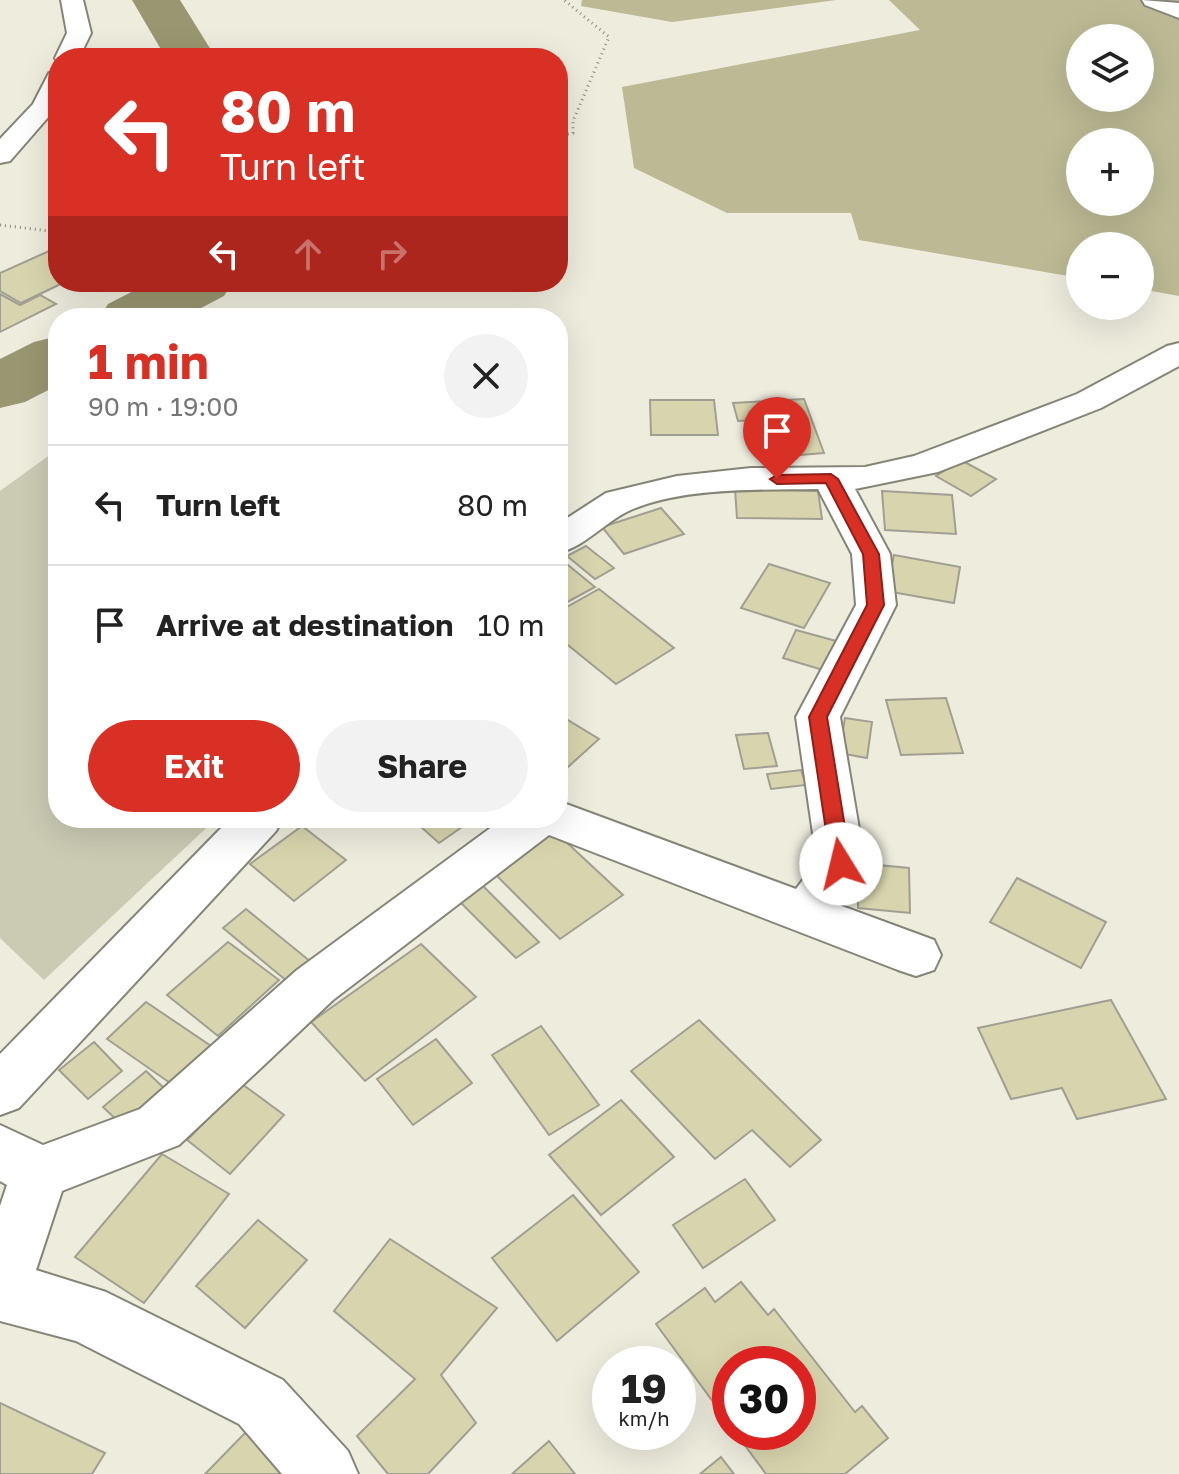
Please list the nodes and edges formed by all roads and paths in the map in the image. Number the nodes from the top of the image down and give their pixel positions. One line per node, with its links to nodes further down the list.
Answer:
1 (72, 0): 5 (street)
2 (564, 0): 7 (path)
3 (1153, 0): 4 (street)
4 (1179, 11)
5 (72, 48)
6 (48, 99): 8 (street)
7 (568, 134)
8 (0, 155)
9 (0, 225): 10 (path)
10 (48, 231)
11 (1179, 353): 12 (street)
12 (831, 479): 13 (street); 17 (street)
13 (568, 534)
14 (568, 823): 17 (street)
15 (250, 828): 19 (street)
16 (525, 828): 20 (street)
17 (805, 914): 18 (street)
18 (916, 955)
19 (0, 1091)
20 (20, 1162): 21 (street)
21 (0, 1290): 22 (street)
22 (325, 1474)

